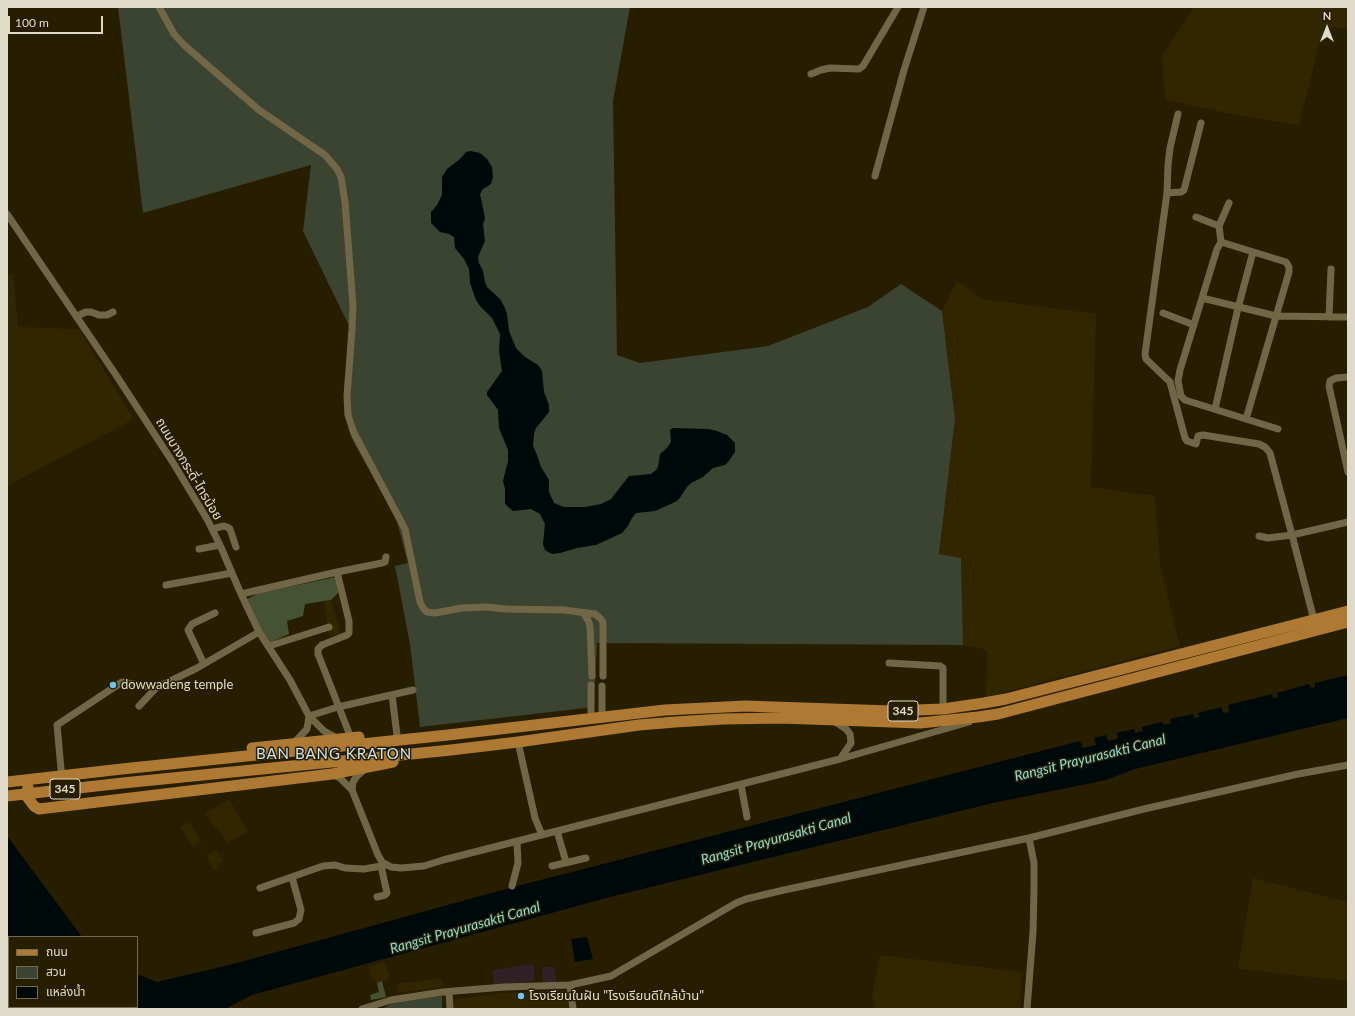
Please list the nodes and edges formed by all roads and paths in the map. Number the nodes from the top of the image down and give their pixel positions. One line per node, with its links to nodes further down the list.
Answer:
1 (159, 7): 44 (street)
2 (898, 7): 4 (street)
3 (924, 7): 7 (street)
4 (811, 74)
5 (1178, 114): 8 (street)
6 (1201, 123): 8 (street)
7 (875, 176)
8 (1167, 193): 32 (street)
9 (1229, 203): 12 (street)
10 (7, 214): 20 (street, ถนนบางกระดี่-ไทรน้อย)
11 (1196, 217): 12 (street)
12 (1219, 226): 13 (street)
13 (1221, 242): 14 (street); 16 (street)
14 (1253, 252): 17 (street); 21 (street)
15 (1331, 269): 22 (street)
16 (1202, 298): 17 (street); 24 (street)
17 (1238, 308): 21 (street); 26 (street)
18 (113, 312): 20 (street)
19 (1163, 313): 24 (street)
20 (77, 316): 31 (street, ถนนบางกระดี่-ไทรน้อย)
21 (1276, 316): 22 (street); 27 (street)
22 (1329, 317): 23 (street)
23 (1348, 317)
24 (1194, 325): 26 (street)
25 (1348, 377): 29 (street)
26 (1215, 409): 27 (street)
27 (1246, 419): 28 (street)
28 (1278, 430)
29 (1348, 472)
30 (1348, 522): 32 (street)
31 (212, 529): 34 (street, ถนนบางกระดี่-ไทรน้อย); 35 (street)
32 (1292, 535): 33 (street); 45 (street)
33 (1259, 536)
34 (220, 545): 36 (street); 39 (street, ถนนบางกระดี่-ไทรน้อย)
35 (236, 547)
36 (199, 549)
37 (386, 558): 38 (street)
38 (337, 572): 41 (street); 60 (street)
39 (232, 573): 40 (street); 41 (street, ถนนบางกระดี่-ไทรน้อย)
40 (166, 585)
41 (241, 594): 48 (street, ถนนบางกระดี่-ไทรน้อย)
42 (1348, 611): 45 (main road, 345)
43 (215, 613): 51 (street)
44 (584, 614): 52 (street); 53 (street)
45 (1314, 620): 61 (main road, 345)
46 (1348, 622): 62 (main road, 345)
47 (329, 627): 49 (street)
48 (260, 632): 49 (street, ถนนบางกระดี่-ไทรน้อย); 51 (street)
49 (269, 646): 63 (street, ถนนบางกระดี่-ไทรน้อย)
50 (889, 663): 61 (street)
51 (204, 664): 56 (street)
52 (592, 676)
53 (602, 676)
54 (591, 685): 65 (street)
55 (602, 686): 64 (street)
56 (156, 688): 59 (street); 77 (street)
57 (413, 690): 58 (street)
58 (392, 695): 60 (street); 67 (street)
59 (139, 706)
60 (338, 707): 63 (street); 69 (street)
61 (943, 709): 64 (main road, 345)
62 (998, 714): 66 (main road, 345); 74 (street)
63 (309, 716): 70 (street, ถนนบางกระดี่-ไทรน้อย); 72 (street)
64 (602, 717): 65 (main road, 345)
65 (591, 718): 68 (main road, 345)
66 (832, 720): 71 (main road, 345); 74 (street)
67 (397, 734): 68 (main road); 69 (main road)
68 (448, 736): 79 (main road, 345)
69 (351, 738): 70 (main road)
70 (339, 739): 72 (main road)
71 (518, 742): 73 (main road, 345); 85 (street)
72 (294, 743): 77 (main road)
73 (451, 750): 76 (main road); 82 (main road, 345)
74 (840, 760): 80 (street)
75 (1348, 764): 86 (street)
76 (373, 766): 78 (main road); 81 (street)
77 (62, 768): 78 (main road)
78 (332, 774): 81 (street)
79 (7, 782)
80 (741, 785): 83 (street); 84 (street)
81 (352, 790): 90 (street)
82 (7, 796)
83 (747, 817)
84 (557, 831): 85 (street); 89 (street)
85 (542, 835): 87 (street)
86 (1030, 838): 97 (street); 102 (street)
87 (517, 842): 90 (street); 93 (street)
88 (586, 858): 89 (street)
89 (566, 862): 91 (street)
90 (384, 865): 92 (street); 95 (street)
91 (552, 866)
92 (292, 877): 94 (street); 96 (street)
93 (512, 886)
94 (260, 888)
95 (377, 897)
96 (256, 933)
97 (570, 985): 98 (street); 101 (street)
98 (450, 992): 99 (street); 100 (street)
99 (362, 1009)
100 (450, 1009)
101 (573, 1009)
102 (1027, 1009)

